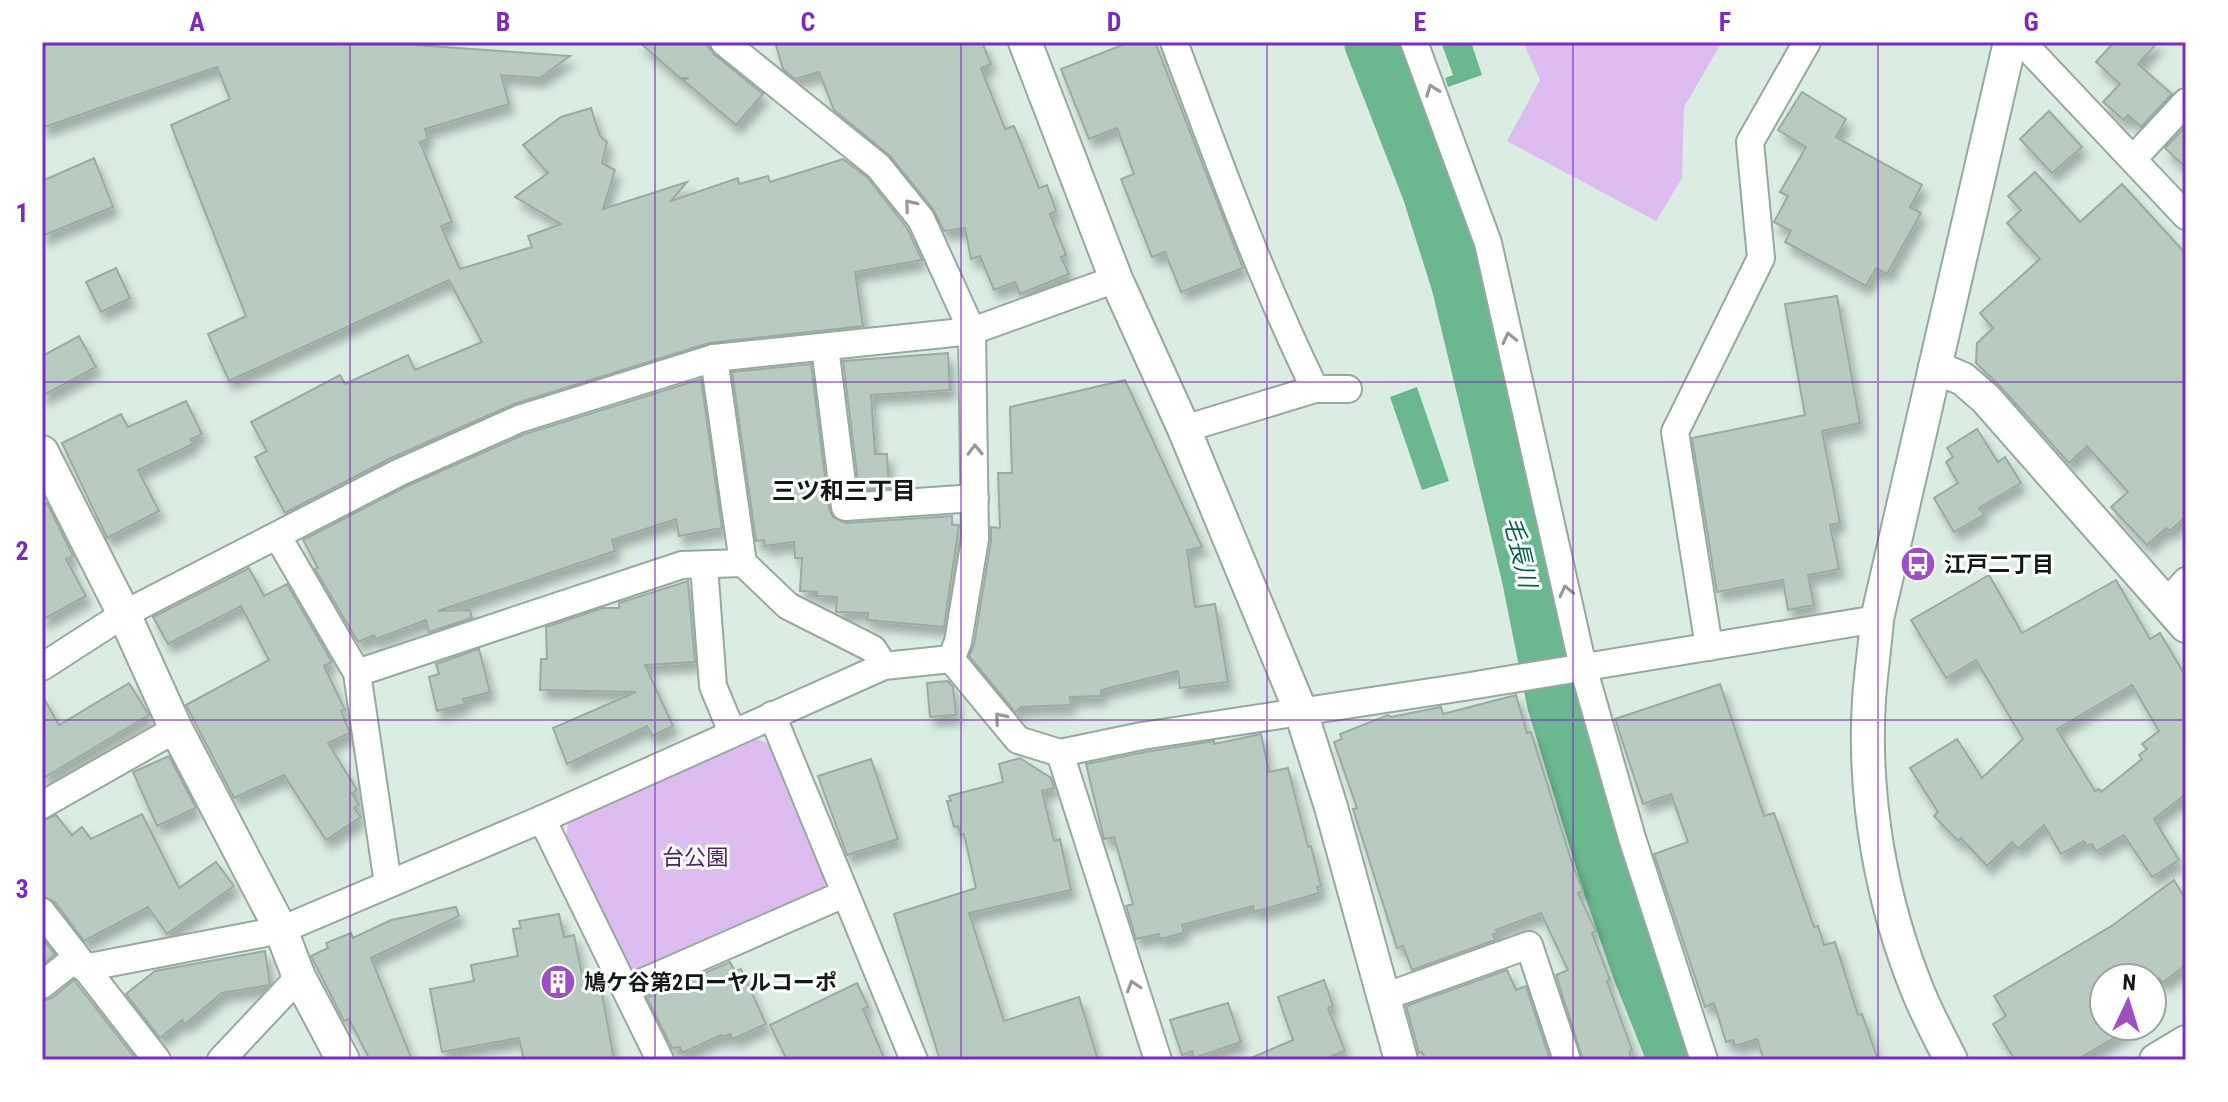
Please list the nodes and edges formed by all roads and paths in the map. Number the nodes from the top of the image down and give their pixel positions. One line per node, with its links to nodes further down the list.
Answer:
1 (724, 42): 12 (street, one-way to 1)
2 (1025, 42): 11 (street)
3 (1174, 42): 16 (street)
4 (1414, 42): 31 (street, one-way to 4)
5 (1807, 42): 27 (street)
6 (2010, 42): 15 (street)
7 (2022, 42): 9 (street)
8 (2186, 102): 9 (street)
9 (2134, 158): 10 (street)
10 (2186, 216)
11 (1116, 279): 12 (street); 18 (street)
12 (972, 331): 13 (street); 20 (street, one-way to 12)
13 (825, 347): 14 (street); 20 (street)
14 (714, 358): 21 (street); 22 (street)
15 (1935, 367): 24 (street); 26 (street)
16 (1315, 389): 17 (street); 18 (street)
17 (1348, 389)
18 (1184, 429): 33 (street)
19 (42, 452): 25 (street)
20 (975, 498): 28 (street)
21 (278, 537): 25 (street); 32 (street)
22 (743, 563): 23 (street); 29 (street)
23 (704, 566): 32 (street); 36 (street)
24 (2179, 604)
25 (124, 614): 30 (street); 35 (street)
26 (1877, 619): 27 (street); 59 (street)
27 (1709, 647): 31 (street)
28 (951, 659): 29 (street); 37 (street, one-way to 28)
29 (884, 666): 34 (street)
30 (42, 667)
31 (1583, 667): 33 (street); 58 (street)
32 (357, 673): 40 (street)
33 (1301, 712): 37 (street); 48 (street)
34 (772, 715): 36 (street); 41 (street)
35 (176, 729): 38 (street); 43 (street)
36 (732, 732): 39 (street)
37 (1060, 753): 55 (street, one-way to 37)
38 (42, 805)
39 (542, 819): 40 (street); 47 (street)
40 (388, 884): 43 (street)
41 (844, 894): 47 (street); 54 (street)
42 (42, 912): 44 (street)
43 (281, 930): 44 (street); 45 (street)
44 (80, 963): 46 (street); 50 (street)
45 (299, 977): 51 (street); 52 (street)
46 (42, 985)
47 (627, 989): 53 (street)
48 (1384, 997): 56 (street); 57 (street)
49 (2186, 1042): 60 (street)
50 (157, 1060)
51 (221, 1060)
52 (343, 1060)
53 (660, 1060)
54 (914, 1060)
55 (1158, 1060)
56 (1401, 1060)
57 (1567, 1060)
58 (1704, 1060)
59 (1951, 1060)
60 (2156, 1060)

